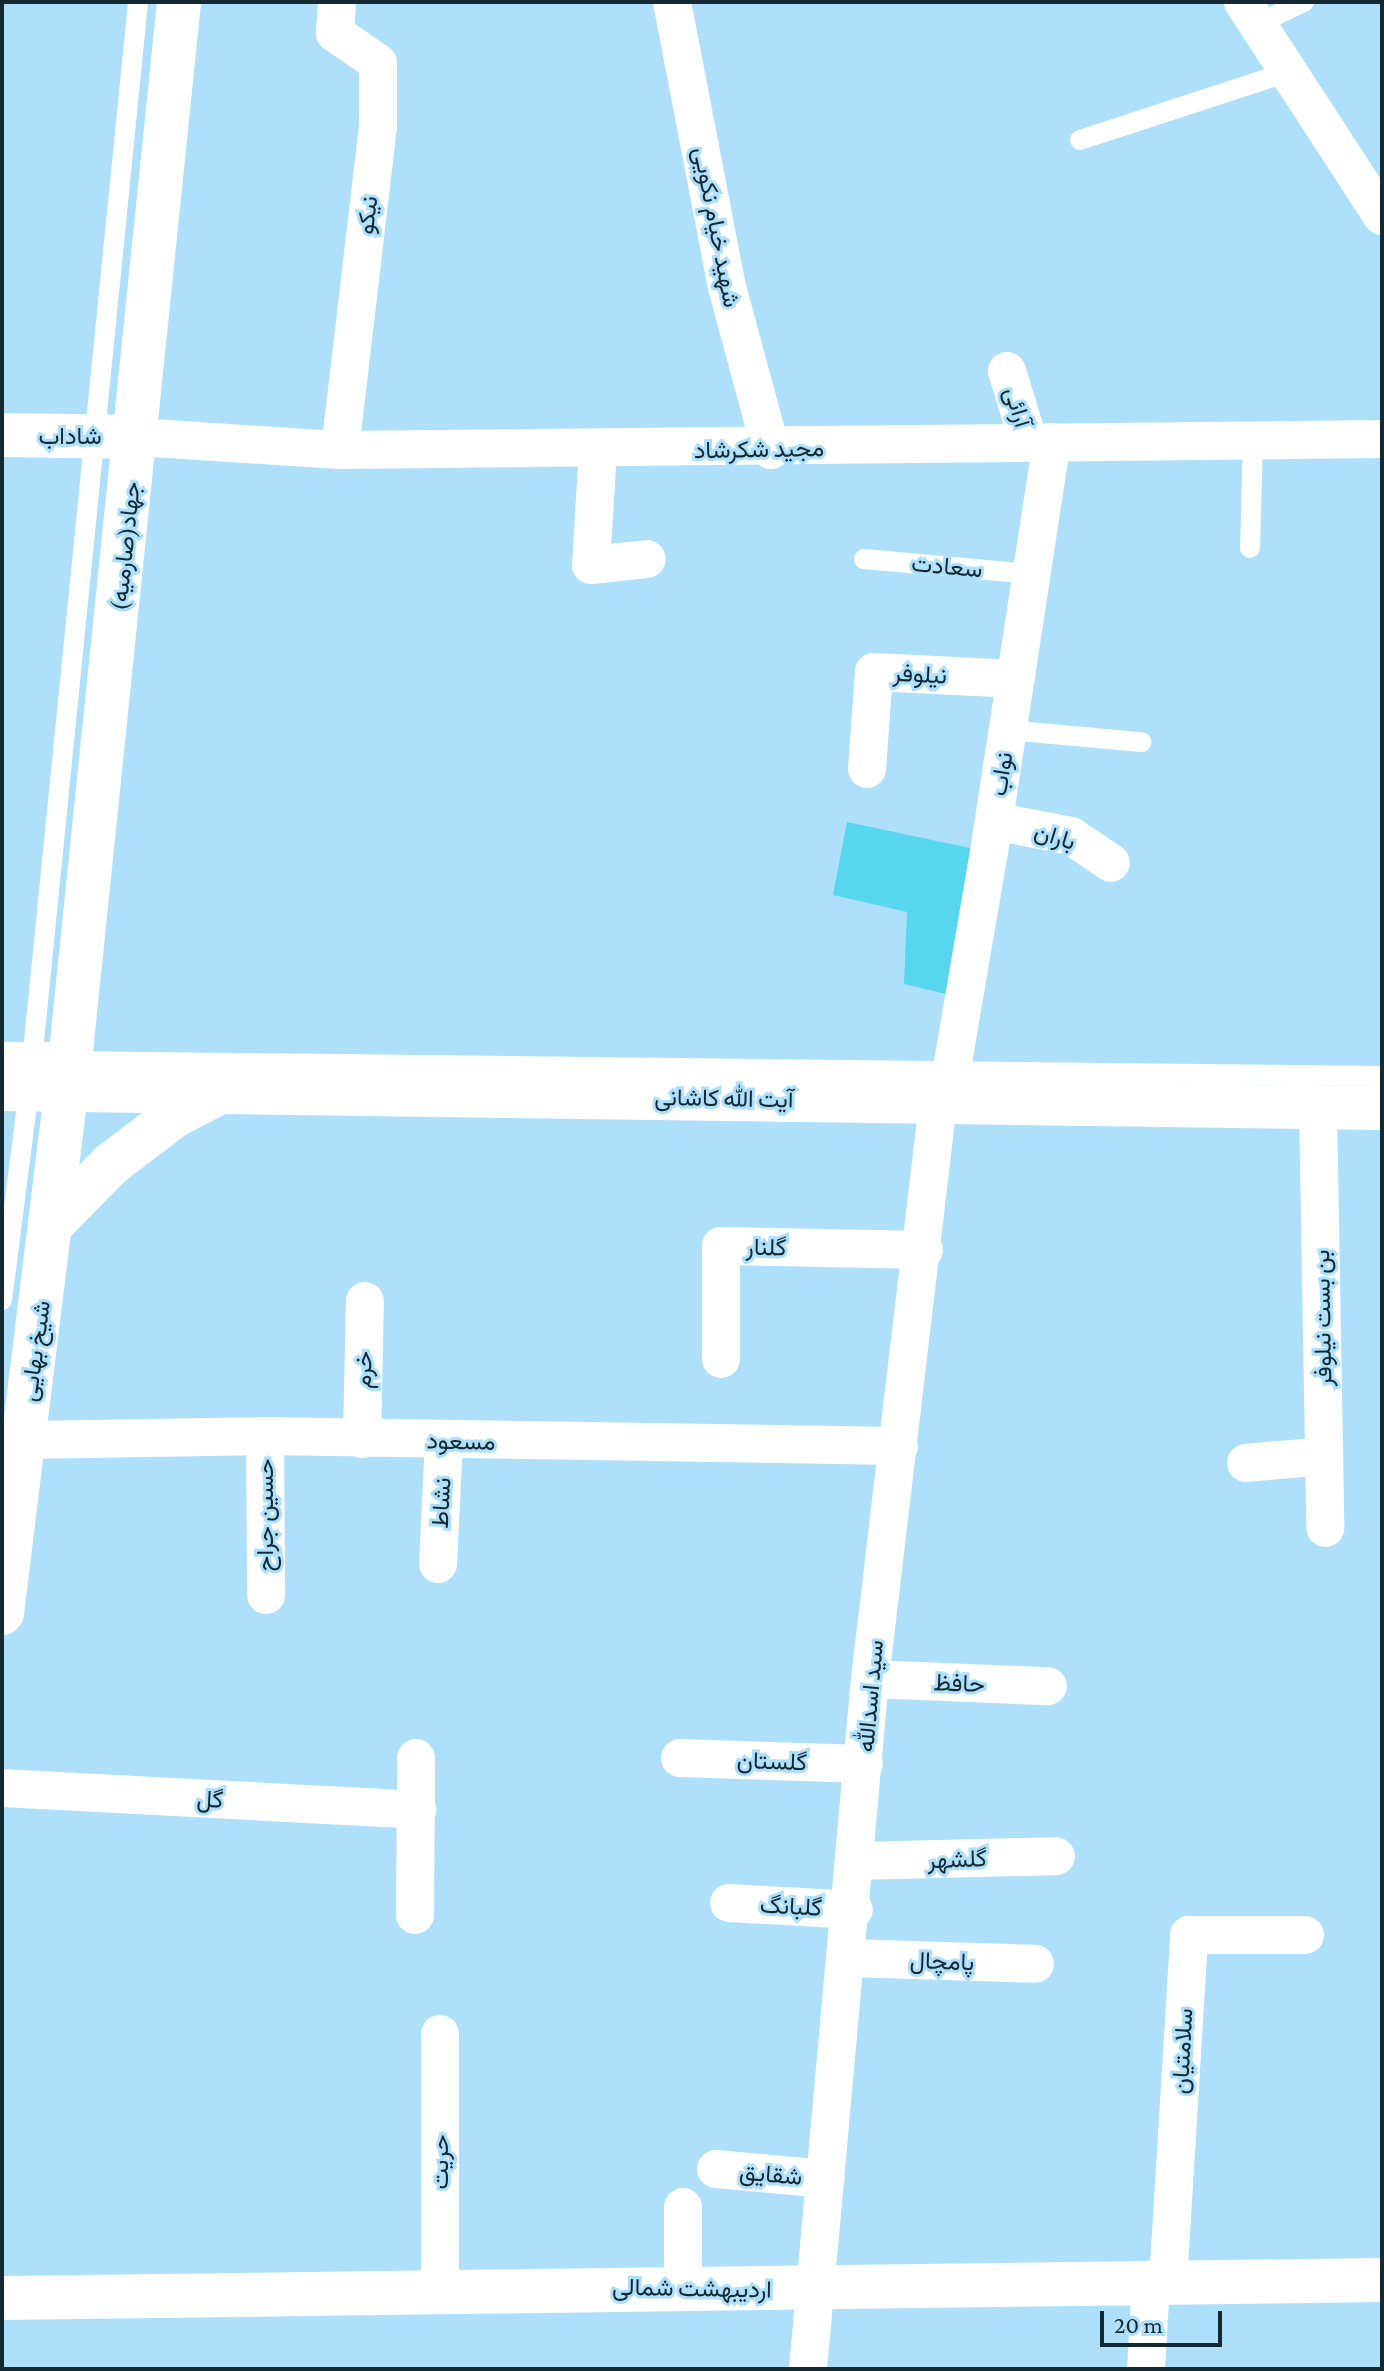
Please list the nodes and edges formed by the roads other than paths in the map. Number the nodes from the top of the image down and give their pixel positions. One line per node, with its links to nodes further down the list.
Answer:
1 (138, 2): 12 (lane, جهاد(صارمیه))
2 (179, 2): 13 (main road, جهاد(صارمیه))
3 (337, 2): 17 (street, نیکو)
4 (672, 2): 19 (street, شهید خیام نکویی)
5 (1304, 2): 6 (lane)
6 (1248, 14): 7 (street)
7 (1288, 72): 8 (lane); 9 (street)
8 (1080, 140)
9 (1382, 216)
10 (1007, 371): 16 (street, آرائی)
11 (2, 435): 12 (main road, شاداب)
12 (94, 435): 13 (main road, شاداب); 30 (lane, جهاد(صارمیه))
13 (137, 437): 17 (street, مجید شکرشاد); 30 (main road, جهاد(صارمیه))
14 (1382, 439): 15 (street, مجید شکرشاد)
15 (1253, 440): 16 (street, مجید شکرشاد); 20 (lane)
16 (1040, 442): 19 (street, مجید شکرشاد); 23 (street, نواب)
17 (340, 450): 18 (street, مجید شکرشاد)
18 (598, 450): 19 (street, مجید شکرشاد); 21 (street)
19 (771, 450)
20 (1250, 548)
21 (647, 559)
22 (864, 559): 23 (lane, سعادت)
23 (1031, 574): 24 (street, نواب)
24 (1016, 679): 25 (street, نواب); 27 (street, نیلوفر)
25 (1008, 730): 26 (lane); 28 (street, نواب)
26 (1141, 742)
27 (867, 769)
28 (994, 821): 29 (street, باران); 32 (street, نواب)
29 (1111, 863)
30 (34, 1075): 32 (lane, آیت الله کاشانی); 33 (main road, آیت الله کاشانی); 36 (main road, شیخ بهایی); 38 (lane, شیخ بهایی)
31 (1382, 1076): 32 (lane, آیت الله کاشانی)
32 (945, 1085): 33 (main road, آیت الله کاشانی); 34 (main road, آیت الله کاشانی); 37 (street, سید اسدالله)
33 (229, 1087): 36 (main road)
34 (1318, 1107): 35 (main road, آیت الله کاشانی); 46 (street, بن بست نیلوفر)
35 (1382, 1108)
36 (51, 1225): 43 (main road, شیخ بهایی)
37 (924, 1250): 40 (street, گلنار); 45 (street, سید اسدالله)
38 (2, 1300)
39 (365, 1301): 42 (street, خرم)
40 (721, 1359)
41 (265, 1436): 42 (street, مسعود); 43 (street, مسعود); 50 (street, حسین جراح)
42 (362, 1439): 44 (street, مسعود)
43 (23, 1440): 51 (main road, شیخ بهایی)
44 (444, 1441): 45 (street, مسعود); 49 (street, نشاط)
45 (899, 1446): 52 (street, سید اسدالله)
46 (1324, 1456): 47 (street); 48 (street, بن بست نیلوفر)
47 (1246, 1463)
48 (1325, 1528)
49 (438, 1564)
50 (266, 1595)
51 (2, 1613)
52 (870, 1679): 53 (street, حافظ); 56 (street, سید اسدالله)
53 (1048, 1686)
54 (416, 1758): 58 (street)
55 (680, 1758): 56 (street, گلستان)
56 (864, 1764): 60 (street, سید اسدالله)
57 (2, 1788): 58 (street, گل)
58 (417, 1810): 63 (street)
59 (1056, 1856): 60 (street, گلشهر)
60 (858, 1861): 62 (street, سید اسدالله)
61 (729, 1903): 62 (street, گلبانگ)
62 (854, 1910): 65 (street, سید اسدالله)
63 (415, 1915)
64 (1305, 1935): 72 (street, سلامتیان)
65 (849, 1958): 66 (street, پامچال); 69 (street, سید اسدالله)
66 (1035, 1964)
67 (440, 2034): 75 (street, حریت)
68 (716, 2169): 69 (street, شقایق)
69 (826, 2179): 74 (street, سید اسدالله)
70 (683, 2207): 73 (street)
71 (1382, 2280): 72 (main road, اردیبهشت شمالی)
72 (1160, 2282): 74 (main road, اردیبهشت شمالی); 78 (street)
73 (683, 2285): 74 (main road, اردیبهشت شمالی); 75 (main road, اردیبهشت شمالی)
74 (816, 2290): 77 (street, سید اسدالله)
75 (440, 2291): 76 (main road, اردیبهشت شمالی)
76 (2, 2298)
77 (808, 2369)
78 (1146, 2369)

